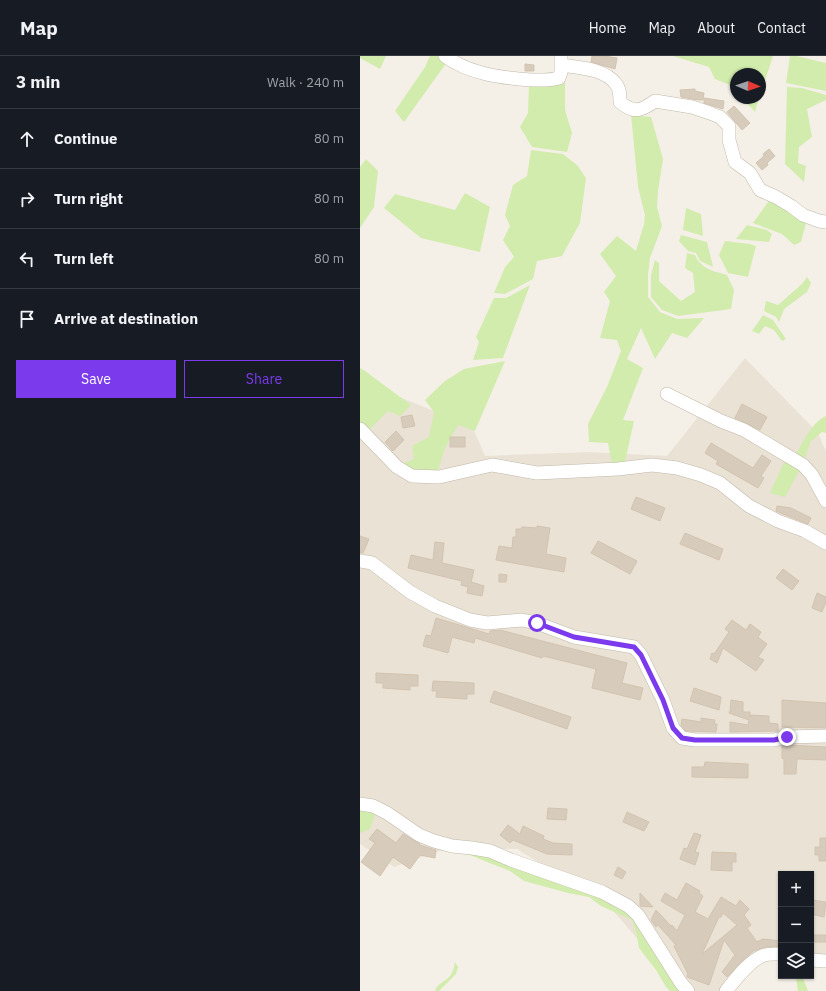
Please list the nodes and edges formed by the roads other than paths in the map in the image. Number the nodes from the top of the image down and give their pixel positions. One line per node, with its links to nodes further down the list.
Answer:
1 (445, 56): 2 (street)
2 (561, 61): 3 (street)
3 (826, 222)
4 (667, 394): 6 (street)
5 (360, 429): 7 (street)
6 (826, 501)
7 (826, 543)
8 (360, 560): 9 (street)
9 (826, 736)
10 (360, 804): 14 (street)
11 (778, 954): 15 (street)
12 (814, 960): 13 (street)
13 (826, 961)
14 (688, 991)
15 (726, 991)

